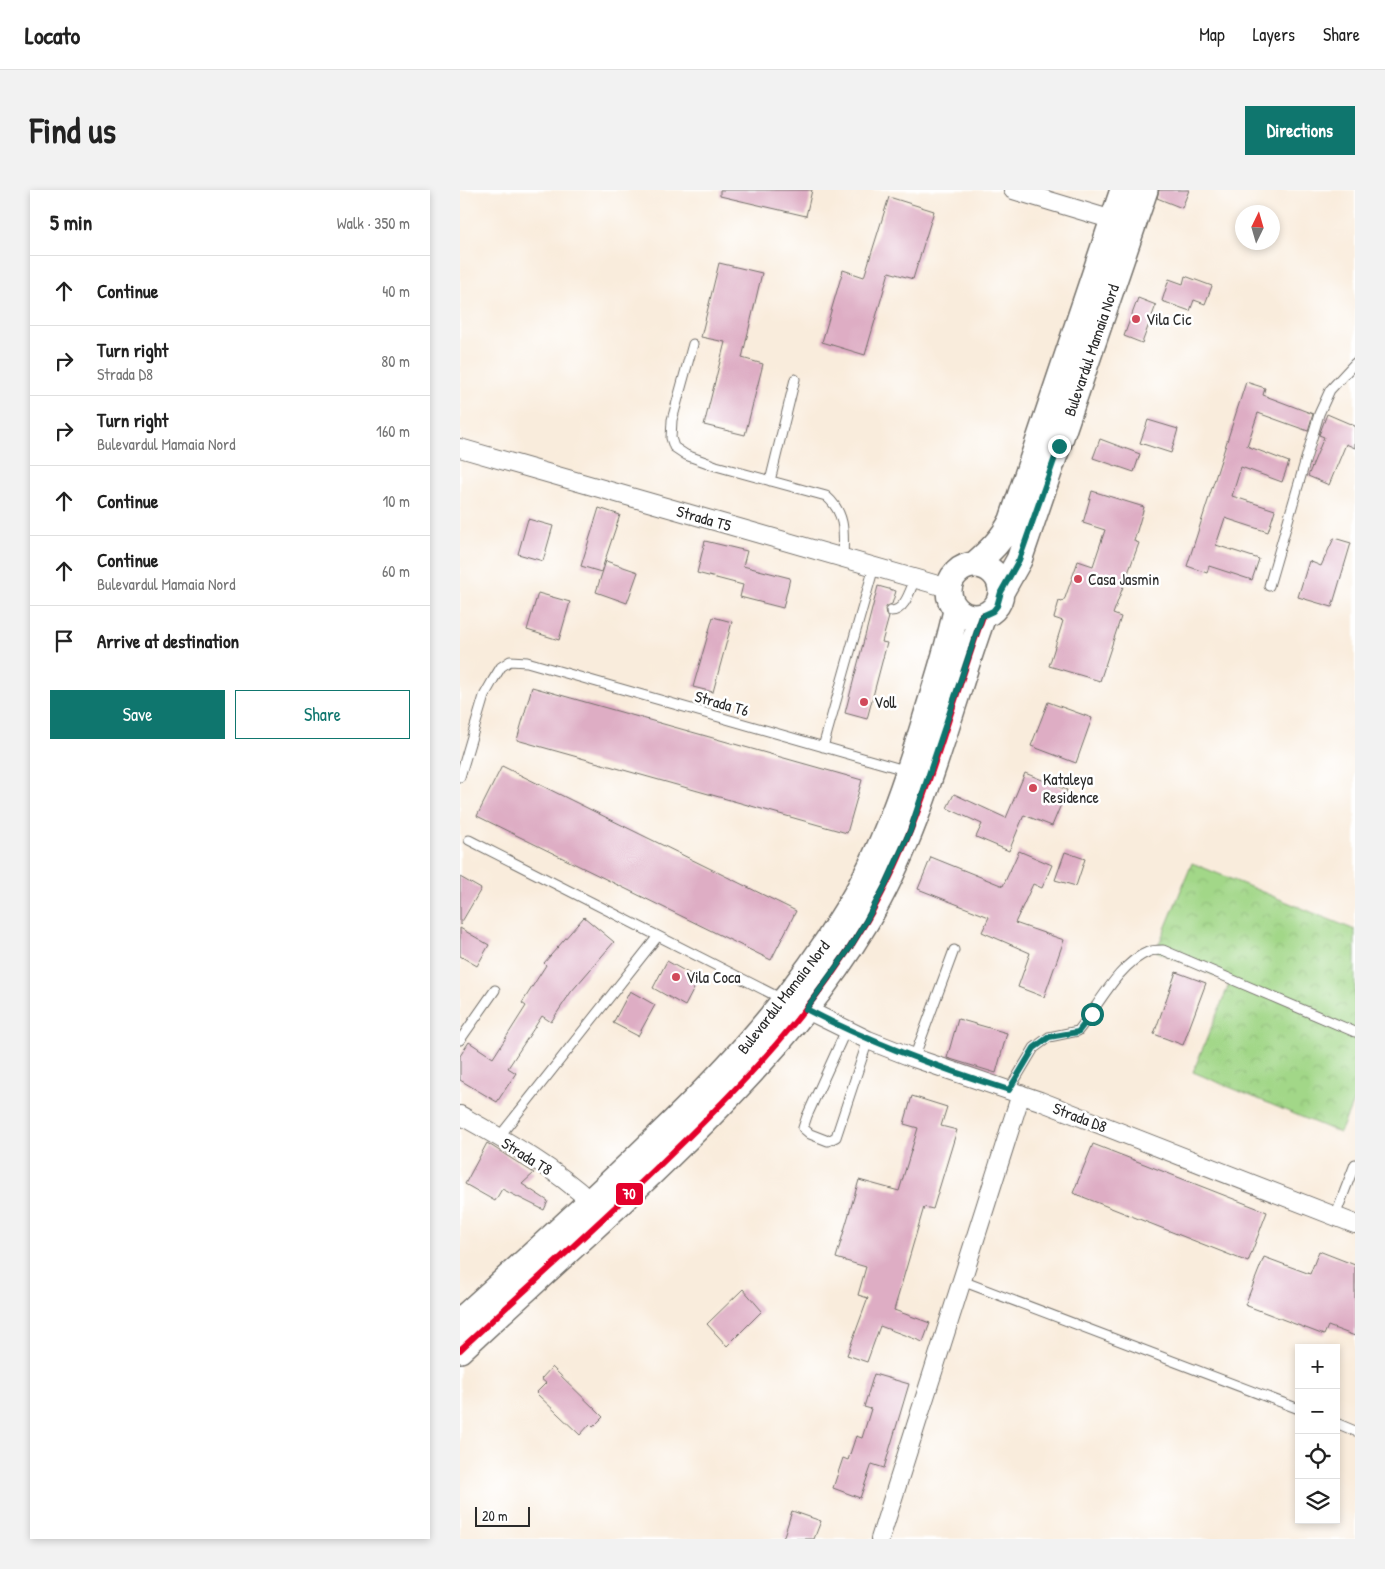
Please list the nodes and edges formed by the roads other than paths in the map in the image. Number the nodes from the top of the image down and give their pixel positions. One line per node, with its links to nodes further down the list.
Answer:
1 (1013, 190): 4 (street)
2 (1123, 190): 4 (main road, Bulevardul Mamaia Nord)
3 (1145, 190): 15 (main road, Bulevardul Mamaia Nord)
4 (1113, 220): 11 (main road, Bulevardul Mamaia Nord)
5 (692, 344): 9 (lane)
6 (1355, 363): 14 (lane)
7 (795, 379): 9 (lane)
8 (460, 448): 10 (street, Strada T5)
9 (770, 481): 10 (lane)
10 (843, 558): 12 (street, Strada T5)
11 (974, 565): 15 (main road); 16 (main road)
12 (874, 567): 13 (street, Strada T5); 19 (lane)
13 (915, 579): 16 (street, Strada T5); 17 (lane)
14 (1269, 586)
15 (1001, 592): 18 (main road)
16 (952, 599): 18 (main road); 20 (main road, Bulevardul Mamaia Nord)
17 (891, 611)
18 (982, 616): 26 (main road, Bulevardul Mamaia Nord)
19 (823, 748): 20 (lane, Strada T6); 21 (lane, Strada T6)
20 (909, 771): 26 (main road, Bulevardul Mamaia Nord)
21 (460, 777)
22 (469, 840): 23 (lane)
23 (658, 936): 26 (lane); 34 (lane)
24 (954, 950): 31 (lane)
25 (495, 990): 29 (lane)
26 (795, 1005): 27 (street, Strada D8); 36 (main road, Bulevardul Mamaia Nord); 41 (main road, Bulevardul Mamaia Nord)
27 (846, 1030): 30 (street, Strada D8); 30 (lane)
28 (1355, 1032): 32 (lane)
29 (460, 1040)
30 (868, 1040): 31 (street, Strada D8)
31 (914, 1058): 32 (street, Strada D8)
32 (1015, 1092): 37 (street, Strada D8); 39 (street)
33 (460, 1115): 34 (street, Strada T8)
34 (499, 1137): 36 (street, Strada T8)
35 (1355, 1164): 37 (lane)
36 (591, 1202): 40 (main road, Bulevardul Mamaia Nord)
37 (1335, 1216): 38 (street, Strada D8)
38 (1355, 1224)
39 (962, 1281): 42 (lane); 45 (street)
40 (460, 1321)
41 (460, 1350)
42 (1295, 1407)
43 (1340, 1425): 44 (lane)
44 (1355, 1431)
45 (880, 1539)

